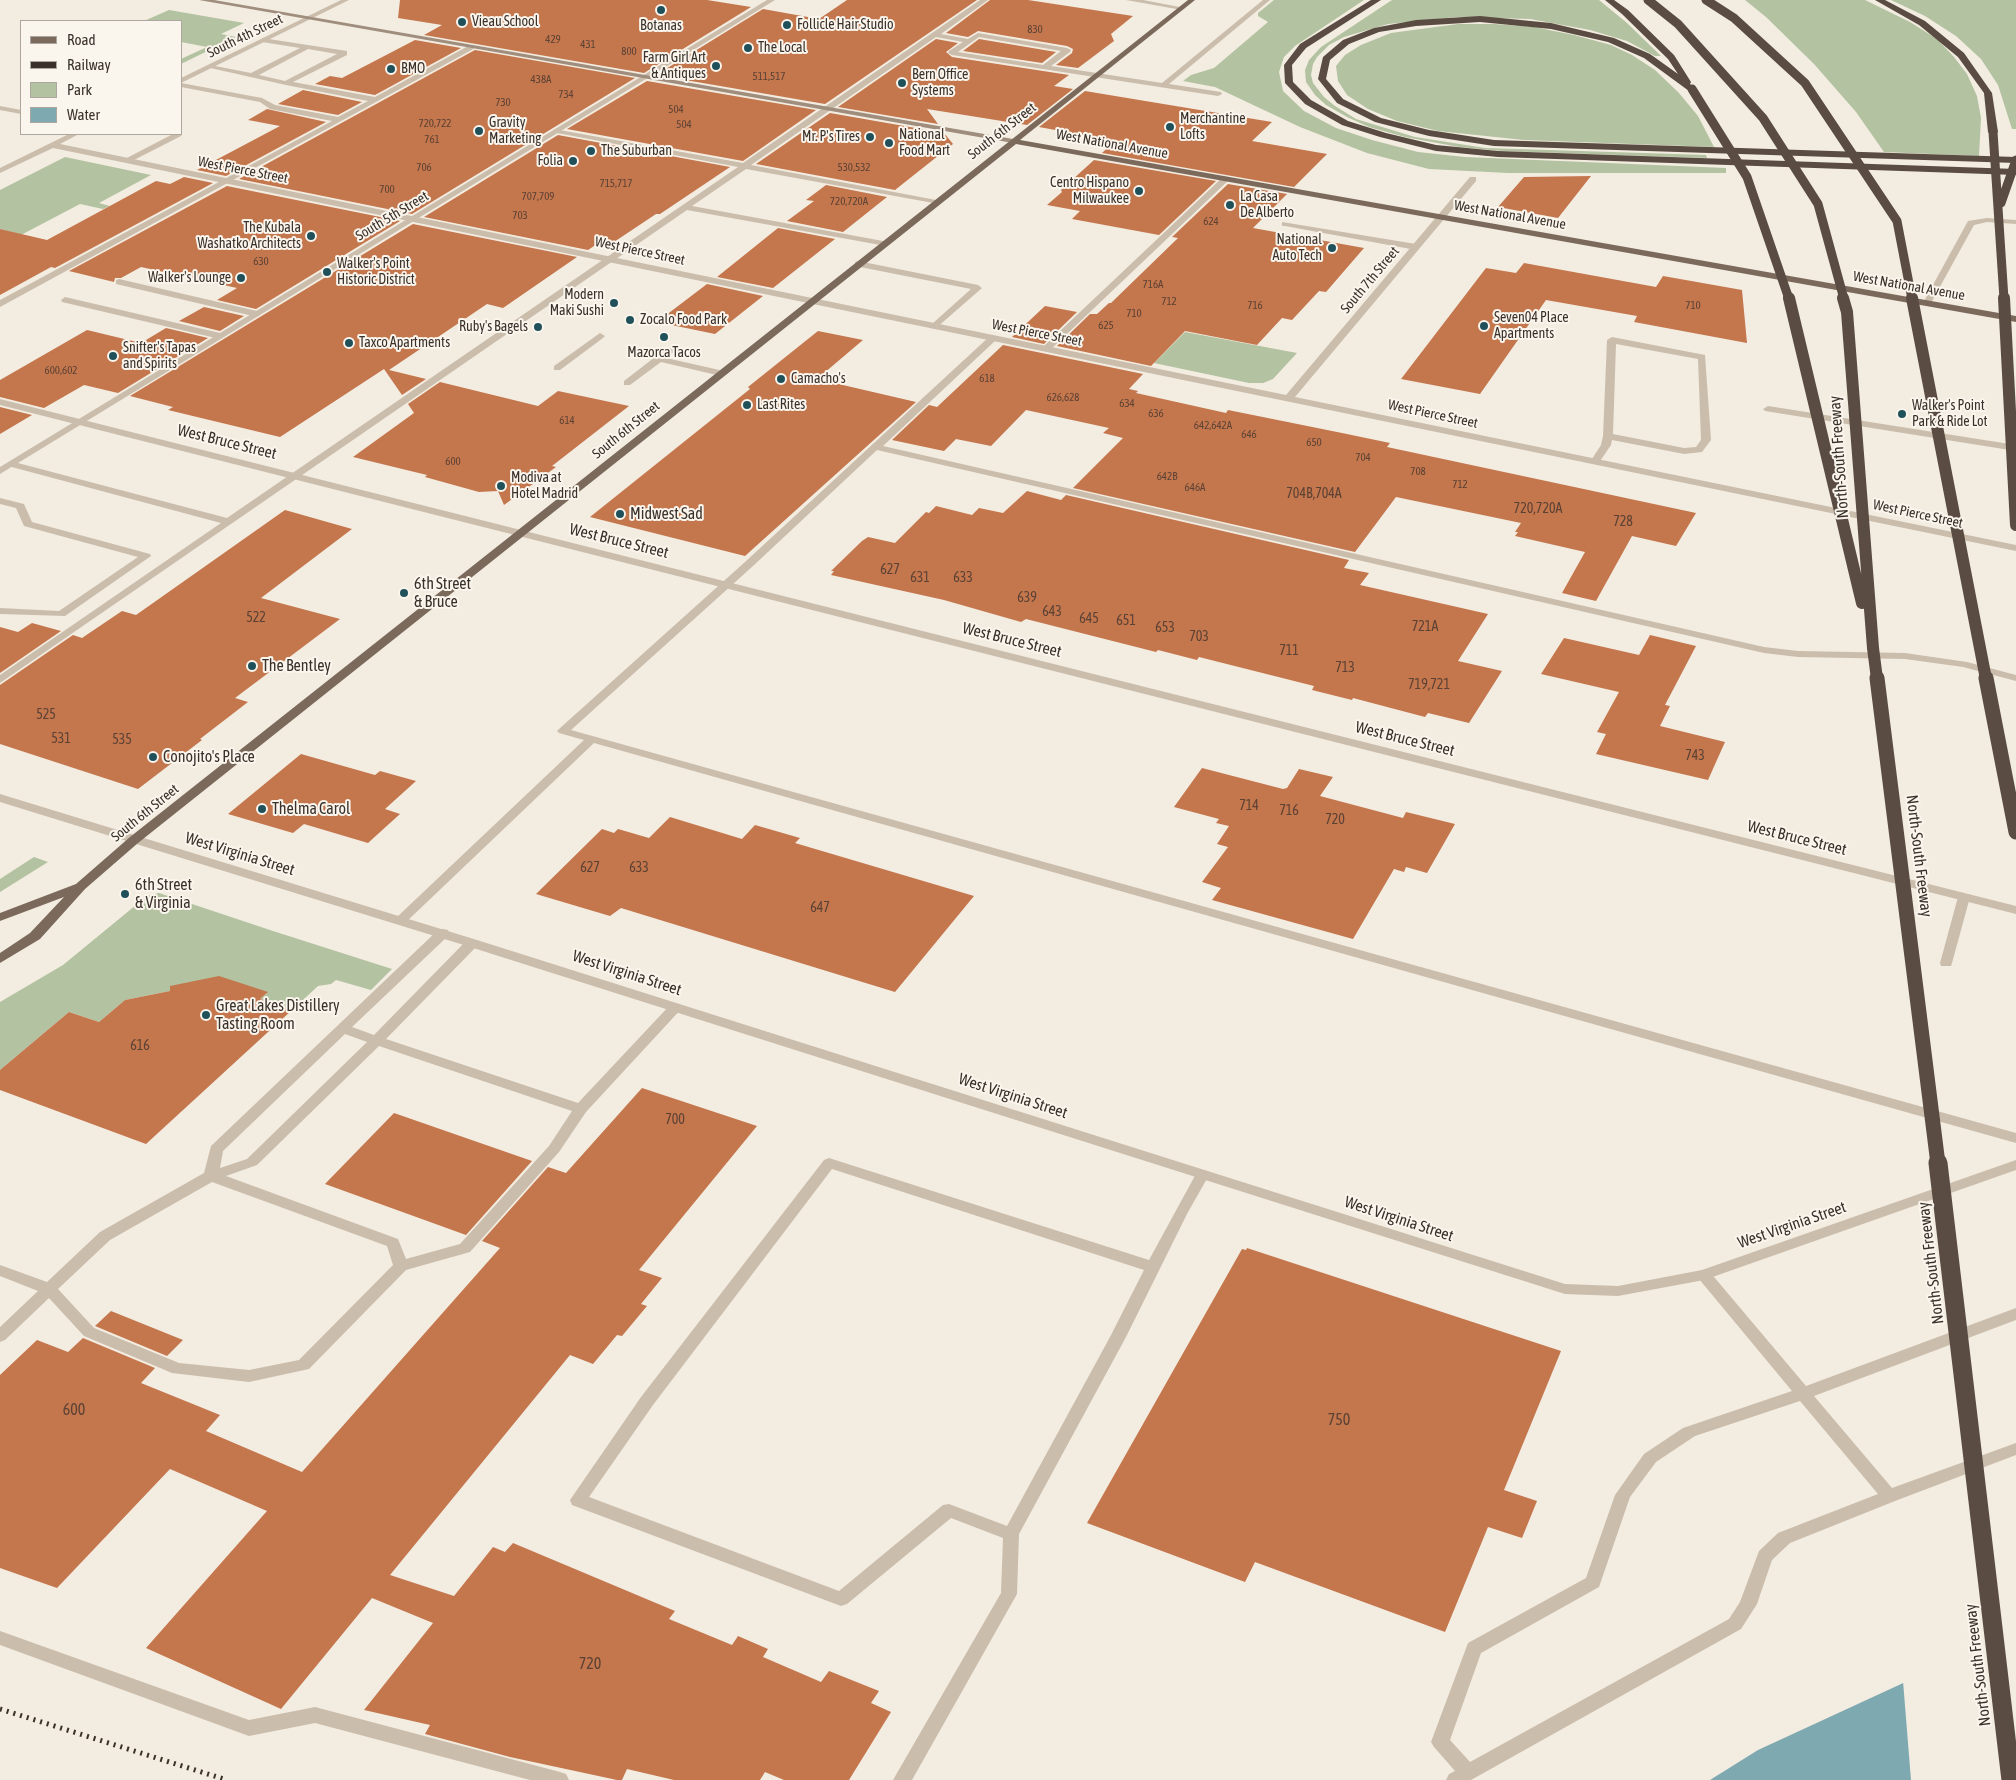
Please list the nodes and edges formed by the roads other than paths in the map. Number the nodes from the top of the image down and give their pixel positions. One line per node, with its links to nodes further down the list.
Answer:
1 (202, 0): 14 (main road, West National Avenue)
2 (346, 0): 14 (street, South 4th Street)
3 (772, 0): 24 (street, South 5th Street)
4 (985, 0): 15 (street)
5 (1129, 0): 13 (street)
6 (1192, 0): 13 (main road, South 6th Street)
7 (1267, 0): 28 (street)
8 (1377, 0): 45 (highway)
9 (1609, 0): 29 (highway)
10 (1648, 0): 95 (highway, North-South Freeway, bridge)
11 (1706, 0): 100 (highway, bridge)
12 (1879, 0): 51 (highway, bridge)
13 (1182, 8): 22 (main road, South 6th Street)
14 (308, 18): 16 (street, South 4th Street); 19 (main road, West National Avenue)
15 (935, 35): 17 (street); 33 (street)
16 (265, 40): 18 (street); 20 (street, South 4th Street)
17 (970, 41): 21 (street); 21 (street)
18 (307, 47): 23 (street); 26 (street)
19 (473, 47): 24 (main road, West National Avenue); 31 (street)
20 (210, 67): 23 (street); 25 (street, South 4th Street)
21 (1044, 67): 22 (street)
22 (1098, 74): 28 (street); 39 (main road, South 6th Street)
23 (253, 75): 26 (street)
24 (646, 77): 33 (main road, West National Avenue); 36 (street, South 5th Street)
25 (182, 81)
26 (286, 83): 31 (street)
27 (182, 85): 35 (street)
28 (1164, 86): 30 (street)
29 (1692, 89): 42 (highway); 95 (highway, bridge)
30 (1218, 94)
31 (376, 100): 35 (street)
32 (0, 108): 34 (street)
33 (828, 108): 39 (main road, West National Avenue); 43 (street)
34 (20, 112)
35 (340, 120): 48 (street)
36 (557, 131): 43 (street); 53 (street, South 5th Street)
37 (73, 135): 40 (street)
38 (176, 135): 41 (street)
39 (1013, 141): 46 (main road, West National Avenue); 49 (main road, South 6th Street)
40 (52, 145): 41 (street, West Pierce Street); 44 (street)
41 (127, 160): 48 (street, West Pierce Street)
42 (2016, 160): 51 (highway, bridge)
43 (745, 166): 49 (street); 50 (street)
44 (0, 171)
45 (2016, 172)
46 (1227, 178): 52 (main road, West National Avenue); 71 (street)
47 (1473, 179): 52 (street, South 7th Street)
48 (228, 181): 53 (street, West Pierce Street); 64 (street)
49 (936, 202): 56 (main road, South 6th Street)
50 (686, 207): 56 (street); 58 (street)
51 (1999, 209): 90 (highway, bridge)
52 (1441, 217): 57 (street, South 7th Street); 63 (main road, West National Avenue)
53 (414, 218): 58 (street, West Pierce Street); 65 (street, South 5th Street)
54 (2016, 222): 63 (street)
55 (1285, 224): 57 (street)
56 (883, 244): 59 (main road, South 6th Street)
57 (1416, 247): 77 (street, South 7th Street)
58 (610, 259): 62 (street, West Pierce Street); 87 (street)
59 (858, 264): 62 (main road, South 6th Street); 67 (street)
60 (119, 282): 65 (street)
61 (65, 300): 68 (street)
62 (812, 301): 67 (street, West Pierce Street); 75 (main road, South 6th Street)
63 (1927, 303): 66 (main road, West National Avenue)
64 (0, 304)
65 (257, 314): 68 (street, South 5th Street)
66 (2016, 319)
67 (935, 326): 70 (street, West Pierce Street)
68 (220, 336): 80 (street, South 5th Street)
69 (600, 336): 74 (street)
70 (993, 338): 71 (street, West Pierce Street); 82 (street)
71 (1046, 349): 77 (street, West Pierce Street)
72 (670, 351): 73 (street)
73 (658, 359): 75 (street); 76 (street)
74 (557, 368)
75 (721, 373): 91 (main road, South 6th Street)
76 (627, 384)
77 (1289, 398): 84 (street, West Pierce Street)
78 (0, 402): 80 (street, West Bruce Street)
79 (1768, 409): 83 (street)
80 (80, 422): 85 (street, South 5th Street); 87 (street, West Bruce Street)
81 (1608, 436): 81 (street); 84 (street)
82 (876, 446): 93 (street); 96 (street)
83 (2016, 448)
84 (1596, 462): 92 (street, West Pierce Street)
85 (11, 464): 86 (street, South 5th Street); 89 (street)
86 (0, 470)
87 (296, 476): 89 (street); 91 (street, West Bruce Street)
88 (0, 501): 94 (street)
89 (229, 522): 97 (street)
90 (2016, 525)
91 (520, 533): 93 (street, West Bruce Street); 101 (main road, South 6th Street)
92 (2016, 548)
93 (726, 585): 98 (street); 103 (street, West Bruce Street)
94 (0, 610)
95 (1873, 648): 134 (highway, North-South Freeway, bridge)
96 (2016, 678)
97 (0, 680)
98 (592, 739): 106 (street); 115 (street)
99 (0, 798): 101 (street, West Virginia Street)
100 (2016, 832)
101 (134, 840): 102 (main road, South 6th Street); 106 (street, West Virginia Street)
102 (81, 886): 105 (main road, South 6th Street); 109 (main road, South 6th Street)
103 (1964, 897): 104 (street, West Bruce Street); 110 (street)
104 (2016, 910)
105 (0, 916)
106 (401, 920): 107 (street, West Virginia Street)
107 (443, 934): 108 (street, West Virginia Street); 112 (street)
108 (472, 943): 111 (street, West Virginia Street); 113 (street)
109 (0, 959)
110 (1946, 963)
111 (676, 1007): 114 (street); 117 (street, West Virginia Street)
112 (343, 1029): 113 (street); 118 (street)
113 (377, 1040): 114 (street); 118 (street)
114 (581, 1109): 119 (street)
115 (2016, 1138)
116 (2016, 1165): 122 (street, West Virginia Street)
117 (1202, 1175): 120 (street); 122 (street, West Virginia Street)
118 (211, 1176): 119 (street); 123 (street)
119 (401, 1266): 123 (street)
120 (1153, 1267): 129 (street); 129 (street)
121 (0, 1270): 123 (street)
122 (1704, 1275): 126 (street)
123 (49, 1289): 125 (street)
124 (2016, 1314): 126 (street)
125 (0, 1336)
126 (1802, 1394): 128 (street); 131 (street)
127 (2016, 1449): 128 (street)
128 (1889, 1496): 131 (street)
129 (1011, 1534): 133 (street)
130 (0, 1638): 132 (street)
131 (1461, 1776)
132 (560, 1780)
133 (902, 1780)
134 (2011, 1780)

